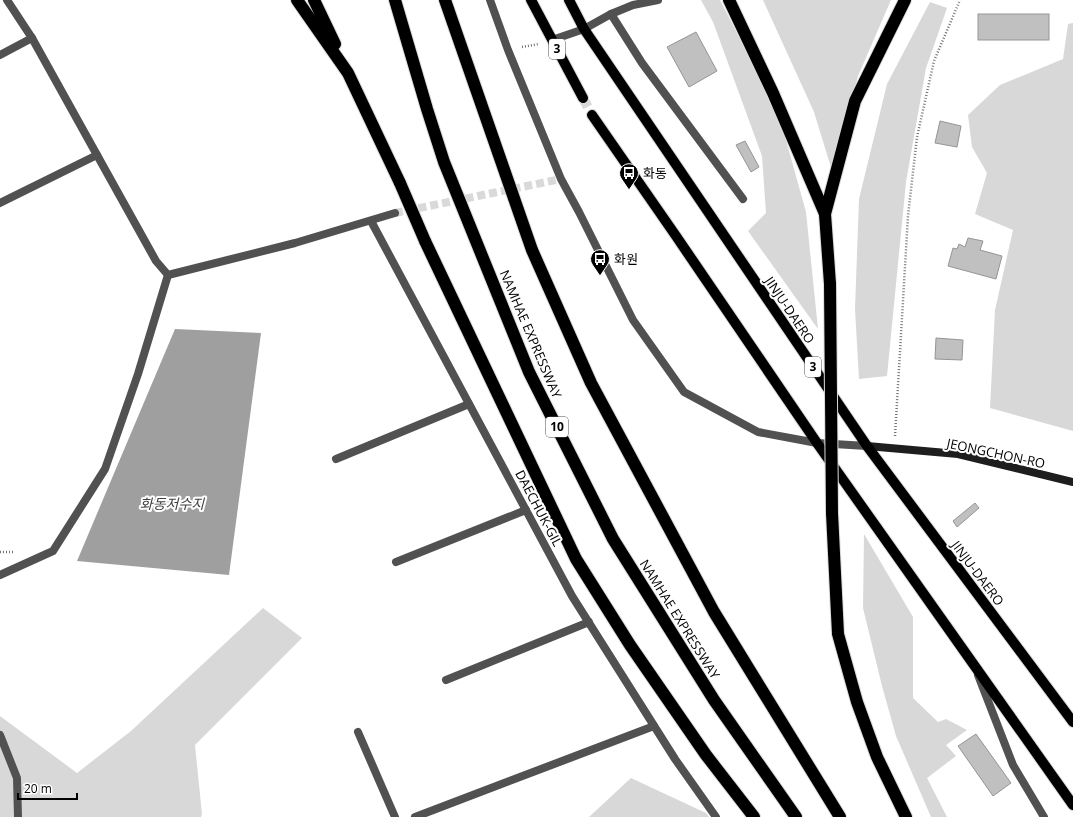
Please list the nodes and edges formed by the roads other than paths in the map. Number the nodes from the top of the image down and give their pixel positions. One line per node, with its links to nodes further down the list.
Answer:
1 (7, 0): 14 (street)
2 (296, 0): 17 (highway)
3 (314, 0): 17 (highway)
4 (395, 0): 48 (highway, NAMHAE EXPRESSWAY / 10)
5 (445, 0): 49 (highway)
6 (490, 0): 28 (street)
7 (531, 0): 15 (main road, 3)
8 (569, 0): 13 (main road, JINJU-DAERO / 3)
9 (658, 0): 12 (street)
10 (729, 0): 24 (highway)
11 (905, 0): 24 (highway)
12 (611, 14): 13 (street); 21 (street)
13 (584, 29): 15 (street); 29 (main road, JINJU-DAERO / 3)
14 (32, 38): 16 (street); 20 (street)
15 (552, 40): 18 (main road, 3)
16 (0, 55)
17 (348, 73): 47 (highway, bridge)
18 (583, 98)
19 (592, 115): 28 (main road)
20 (97, 155): 22 (street); 26 (street)
21 (743, 199)
22 (0, 203)
23 (395, 213): 25 (street)
24 (826, 214): 50 (highway, bridge)
25 (371, 221): 26 (street); 27 (street, DAECHUK-GIL)
26 (168, 275): 34 (street)
27 (469, 404): 30 (street); 32 (street, DAECHUK-GIL)
28 (817, 443): 29 (street); 36 (main road)
29 (867, 446): 31 (main road, JEONGCHON-RO); 38 (main road, JINJU-DAERO / 3)
30 (336, 459)
31 (1073, 482)
32 (526, 510): 33 (street); 35 (street, DAECHUK-GIL)
33 (396, 562)
34 (0, 575)
35 (588, 622): 37 (street); 39 (street, DAECHUK-GIL)
36 (973, 663): 42 (main road); 51 (street)
37 (446, 680)
38 (1073, 722)
39 (654, 726): 45 (street); 46 (street, DAECHUK-GIL)
40 (358, 732): 44 (street)
41 (0, 735): 43 (street)
42 (1073, 805)
43 (18, 817)
44 (395, 817)
45 (415, 817)
46 (716, 817)
47 (754, 817)
48 (796, 817)
49 (840, 817)
50 (906, 817)
51 (1044, 817)

